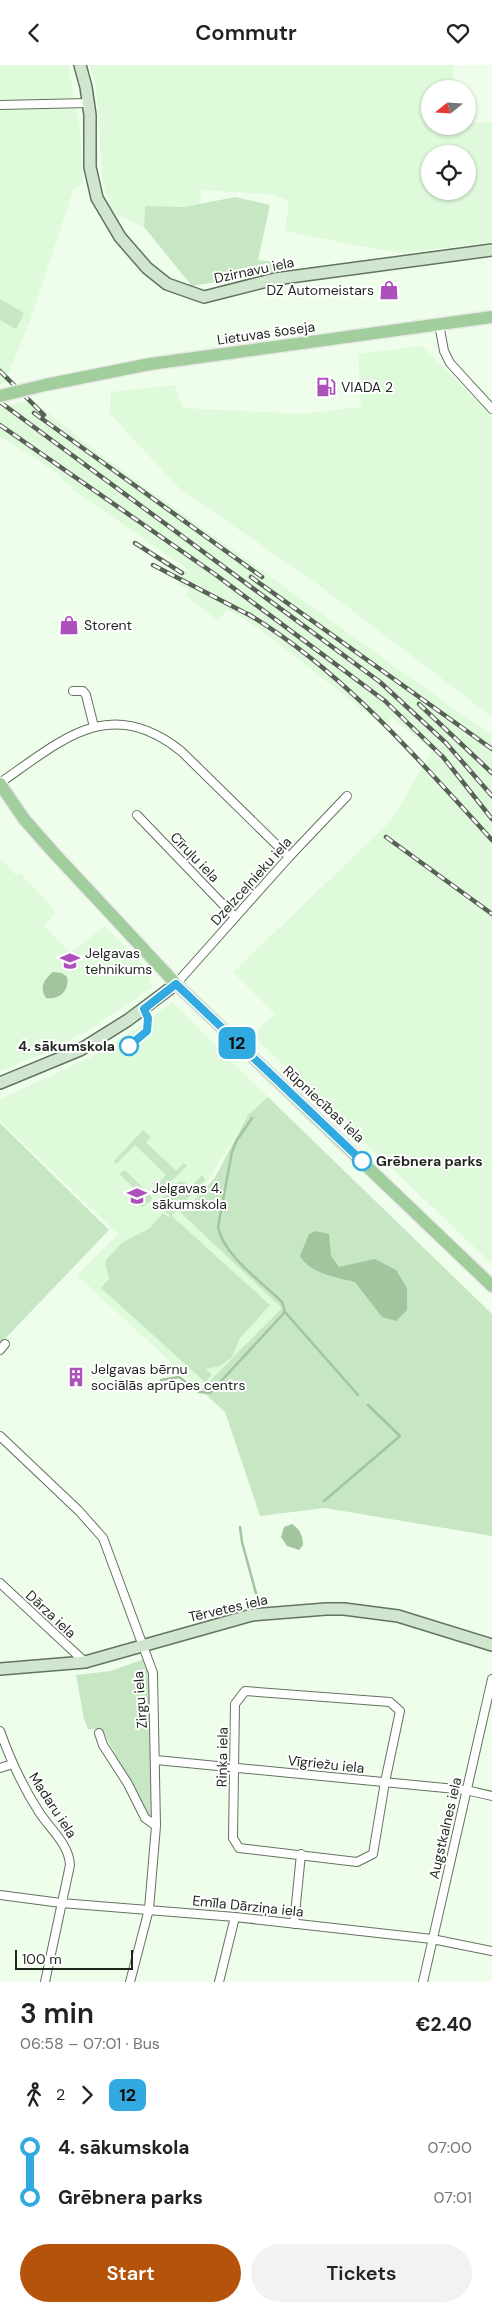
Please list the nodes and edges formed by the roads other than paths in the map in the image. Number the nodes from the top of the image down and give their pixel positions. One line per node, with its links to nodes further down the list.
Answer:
1 (80, 65): 2 (street, Dzirnavu iela)
2 (88, 103): 3 (street); 4 (street, Dzirnavu iela)
3 (0, 105)
4 (492, 250)
5 (492, 317): 6 (main road, Lietuvas šoseja)
6 (439, 324): 7 (main road, Lietuvas šoseja, bridge); 8 (street)
7 (0, 396)
8 (492, 409)
9 (74, 691): 10 (street)
10 (94, 727): 11 (street); 14 (street)
11 (0, 784): 16 (main road, Rūpniecības iela)
12 (347, 796): 14 (street, Dzelzceļnieku iela)
13 (136, 815): 15 (street, Cīruļu iela)
14 (289, 857): 15 (street, Dzelzceļnieku iela)
15 (235, 917): 16 (street, Dzelzceļnieku iela)
16 (176, 984): 17 (street); 18 (main road, Rūpniecības iela)
17 (0, 1083)
18 (492, 1286)
19 (0, 1436): 21 (street, Zirgu iela)
20 (0, 1583): 23 (street, Dārza iela)
21 (144, 1645): 22 (street, Tērvetes iela); 23 (street, Tērvetes iela); 28 (street, Zirgu iela)
22 (492, 1645)
23 (85, 1662): 24 (street, Tērvetes iela)
24 (0, 1669)
25 (492, 1679): 33 (street, Augstkalnes iela)
26 (0, 1731): 29 (street, Madaru iela)
27 (99, 1733): 35 (street)
28 (156, 1760): 30 (street, Vīgriežu iela); 35 (street, Zirgu iela)
29 (13, 1764): 31 (street); 38 (street, Madaru iela)
30 (235, 1766): 32 (street, Vīgriežu iela); 32 (street, Riņķa iela); 36 (street, Riņķa iela)
31 (0, 1768)
32 (384, 1782): 33 (street, Vīgriežu iela); 36 (street, Riņķa iela)
33 (466, 1790): 34 (street, Vīgriežu iela); 42 (street, Augstkalnes iela)
34 (492, 1796)
35 (156, 1826): 39 (street, Zirgu iela)
36 (302, 1855): 41 (street)
37 (0, 1895): 38 (street, Emīla Dārziņa iela)
38 (61, 1903): 39 (street, Emīla Dārziņa iela); 44 (street, Madaru iela)
39 (149, 1909): 40 (street, Emīla Dārziņa iela); 45 (street, Zirgu iela)
40 (235, 1917): 41 (street, Emīla Dārziņa iela); 46 (street)
41 (294, 1924): 42 (street, Emīla Dārziņa iela)
42 (432, 1939): 43 (street, Emīla Dārziņa iela); 47 (street, Augstkalnes iela)
43 (492, 1951)
44 (45, 1982)
45 (130, 1982)
46 (219, 1982)
47 (423, 1982)

